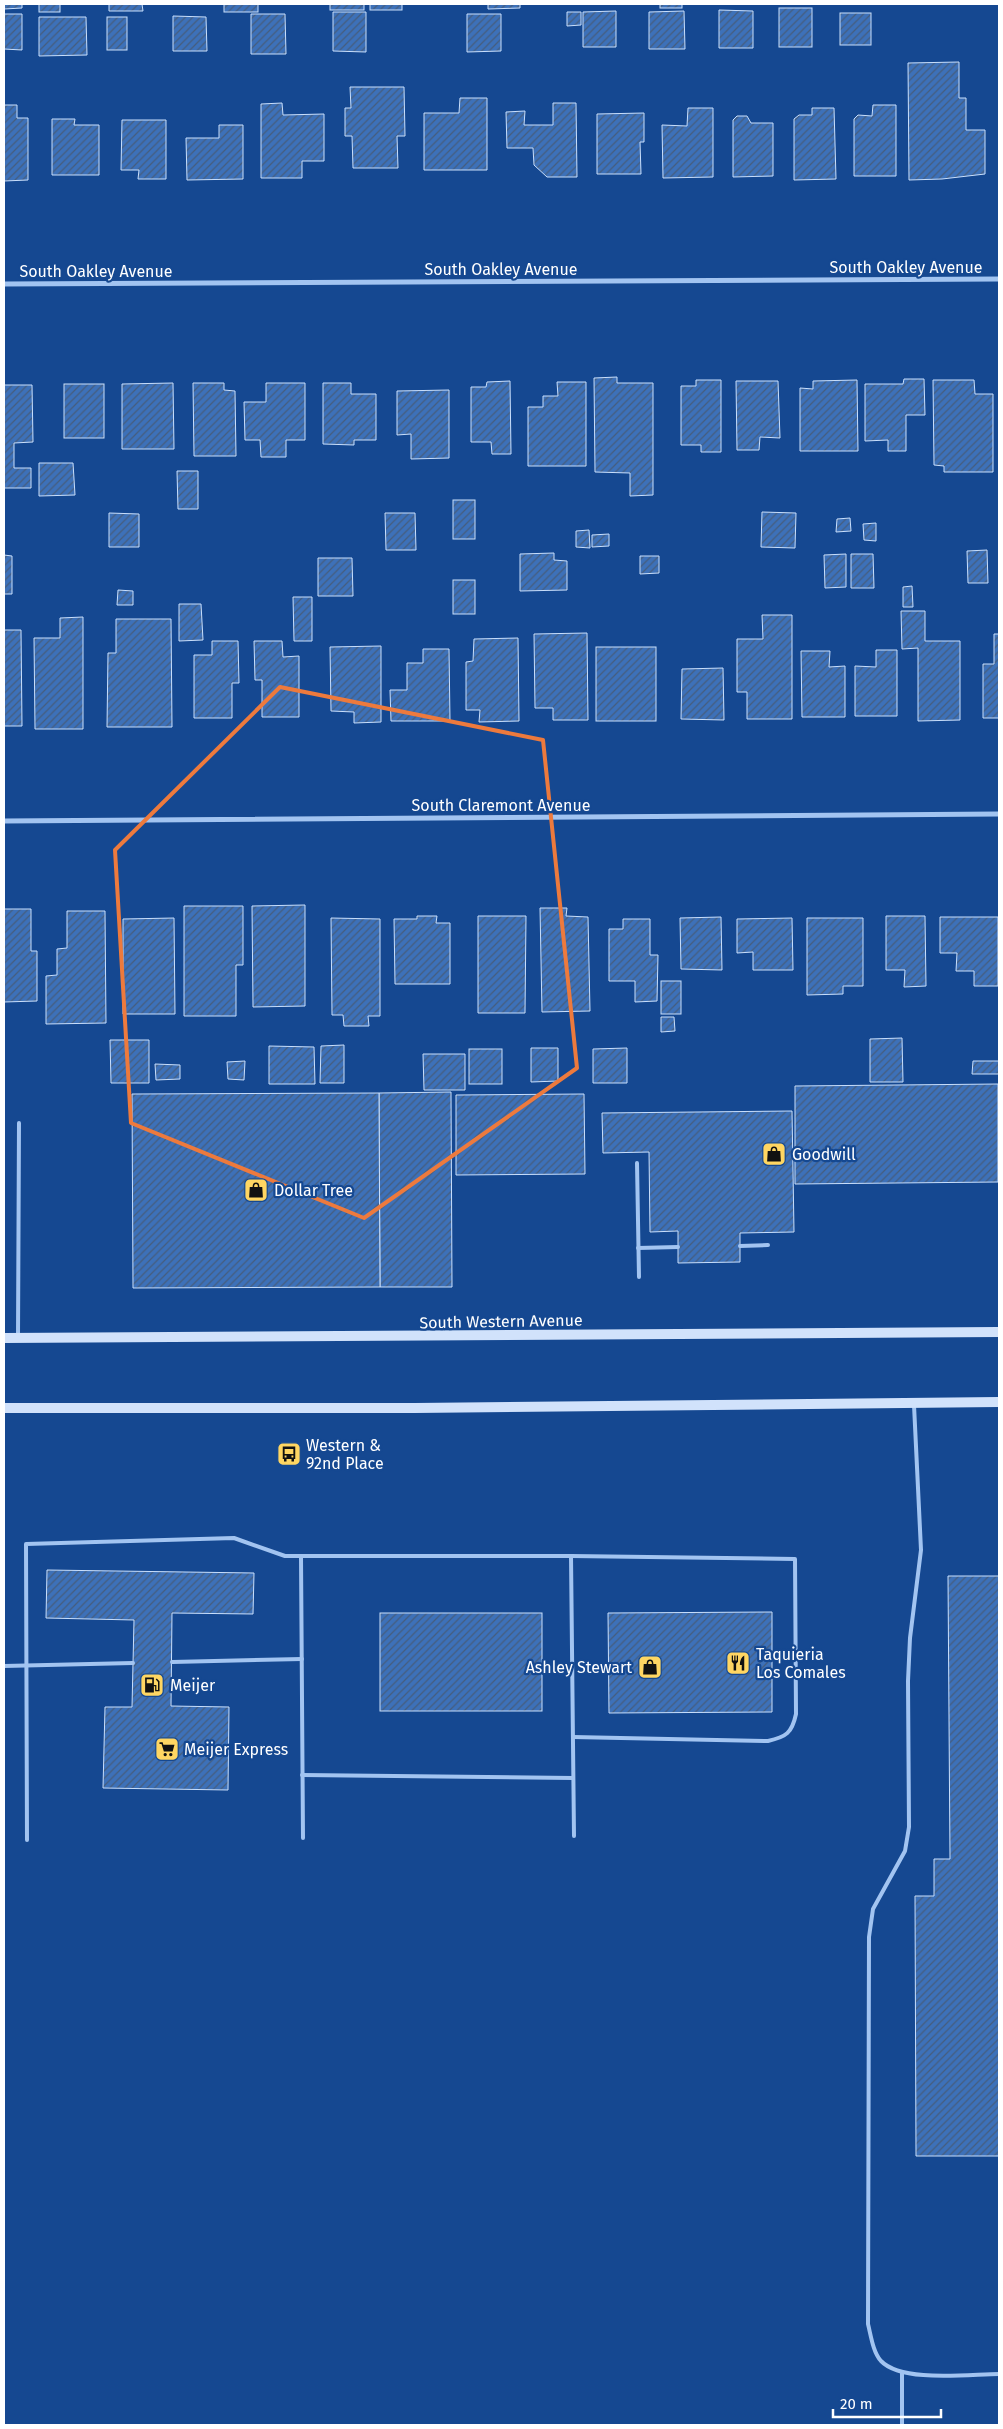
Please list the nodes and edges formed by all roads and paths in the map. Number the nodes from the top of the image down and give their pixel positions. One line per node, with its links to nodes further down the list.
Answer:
1 (999, 279): 2 (street, South Oakley Avenue)
2 (4, 284)
3 (999, 814): 4 (street, South Claremont Avenue)
4 (4, 821)
5 (19, 1123): 14 (lane)
6 (637, 1163): 10 (lane)
7 (768, 1245): 8 (lane)
8 (740, 1246)
9 (678, 1247): 10 (lane)
10 (638, 1248): 11 (lane)
11 (639, 1277)
12 (999, 1332): 14 (main road, South Western Avenue)
13 (4, 1338): 14 (main road, South Western Avenue)
14 (18, 1338)
15 (999, 1402): 16 (main road)
16 (914, 1403): 17 (main road); 31 (lane)
17 (4, 1408)
18 (571, 1556): 19 (lane); 25 (lane); 25 (lane)
19 (302, 1557): 20 (lane); 24 (lane)
20 (302, 1659): 21 (lane); 26 (lane)
21 (172, 1662)
22 (133, 1663): 24 (lane)
23 (4, 1666): 24 (lane)
24 (26, 1666): 30 (lane)
25 (573, 1737): 27 (lane)
26 (302, 1776): 27 (lane); 29 (lane)
27 (574, 1778): 28 (lane)
28 (574, 1836)
29 (303, 1838)
30 (27, 1840)
31 (902, 2372): 32 (lane); 33 (lane)
32 (999, 2374)
33 (902, 2425)

